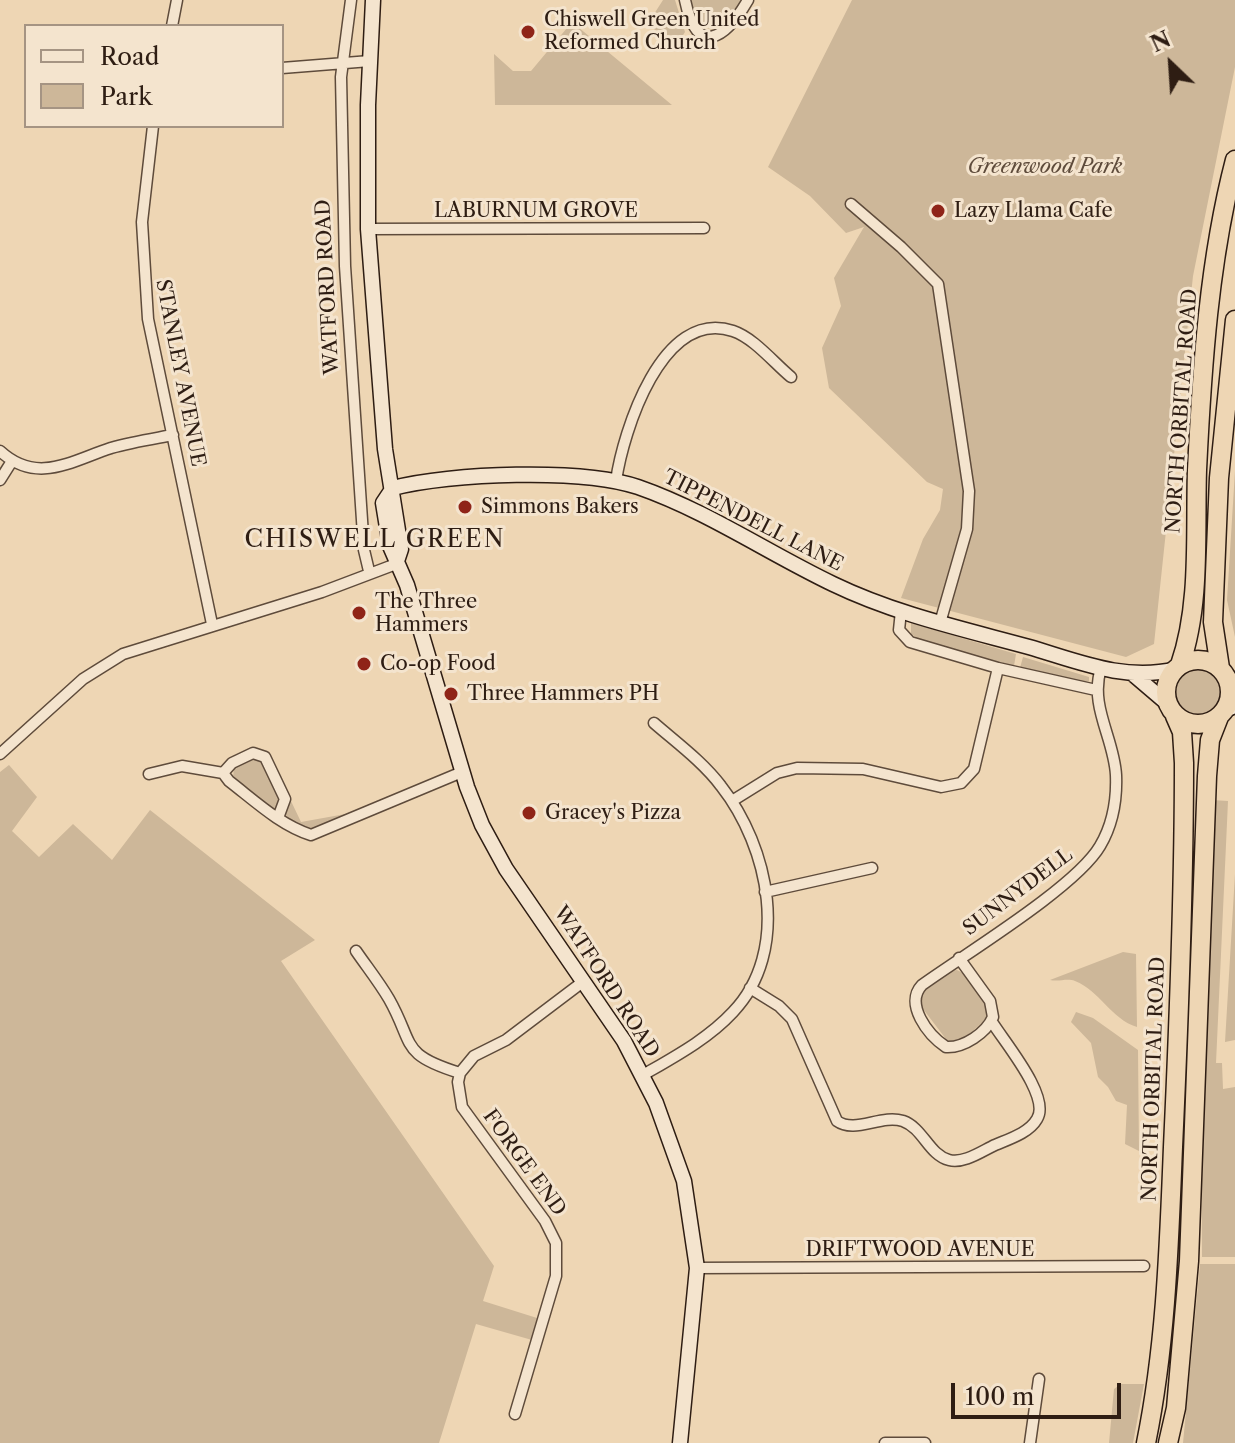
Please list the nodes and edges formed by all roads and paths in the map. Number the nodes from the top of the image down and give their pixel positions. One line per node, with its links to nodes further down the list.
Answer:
1 (177, 0): 6 (street)
2 (351, 0): 7 (street, WATFORD ROAD)
3 (373, 0): 8 (main road, WATFORD ROAD)
4 (685, 0): 5 (street)
5 (748, 0)
6 (172, 24)
7 (344, 61): 8 (street); 9 (street); 24 (street, WATFORD ROAD)
8 (370, 61): 14 (main road, WATFORD ROAD)
9 (284, 68)
10 (153, 128): 17 (street, STANLEY AVENUE)
11 (1235, 160): 28 (highway, NORTH ORBITAL ROAD)
12 (851, 204): 26 (street)
13 (704, 228): 14 (street, LABURNUM GROVE)
14 (368, 229): 22 (main road, WATFORD ROAD)
15 (1235, 320): 32 (highway, NORTH ORBITAL ROAD)
16 (791, 377): 21 (street)
17 (173, 435): 19 (street); 27 (street, STANLEY AVENUE)
18 (0, 451): 19 (street)
19 (12, 461): 20 (street)
20 (0, 480)
21 (616, 481): 22 (main road, TIPPENDELL LANE); 25 (main road, TIPPENDELL LANE)
22 (393, 488): 23 (main road, WATFORD ROAD)
23 (396, 564): 24 (street); 38 (main road, WATFORD ROAD)
24 (369, 571): 27 (street)
25 (901, 611): 26 (main road, TIPPENDELL LANE); 29 (street)
26 (940, 623): 30 (main road, TIPPENDELL LANE)
27 (212, 624): 37 (street)
28 (1178, 667): 31 (main road, TIPPENDELL LANE); 32 (highway); 34 (highway)
29 (998, 668): 33 (street); 41 (street)
30 (1101, 668): 31 (main road, TIPPENDELL LANE); 33 (street, SUNNYDELL)
31 (1134, 675): 34 (main road, TIPPENDELL LANE)
32 (1227, 676): 35 (highway)
33 (1096, 690): 46 (street, SUNNYDELL)
34 (1172, 710): 35 (highway); 60 (highway, NORTH ORBITAL ROAD)
35 (1226, 711): 61 (highway, NORTH ORBITAL ROAD)
36 (654, 723): 41 (street)
37 (0, 754)
38 (462, 772): 42 (street); 47 (main road, WATFORD ROAD)
39 (223, 773): 40 (street); 42 (street); 42 (street)
40 (149, 774)
41 (732, 801): 44 (street)
42 (278, 818)
43 (872, 868): 44 (street)
44 (765, 892): 48 (street)
45 (356, 951): 50 (street)
46 (959, 958): 49 (street, SUNNYDELL); 49 (street, SUNNYDELL)
47 (584, 981): 50 (street); 51 (main road, WATFORD ROAD)
48 (750, 988): 49 (street); 51 (street)
49 (992, 1022)
50 (460, 1073): 55 (street, FORGE END)
51 (643, 1075): 53 (main road, WATFORD ROAD)
52 (1144, 1266): 53 (street, DRIFTWOOD AVENUE)
53 (697, 1268): 56 (main road, WATFORD ROAD)
54 (1039, 1379): 59 (street)
55 (515, 1414)
56 (680, 1443)
57 (885, 1443): 58 (street)
58 (925, 1443)
59 (1030, 1443)
60 (1146, 1443)
61 (1168, 1443)

